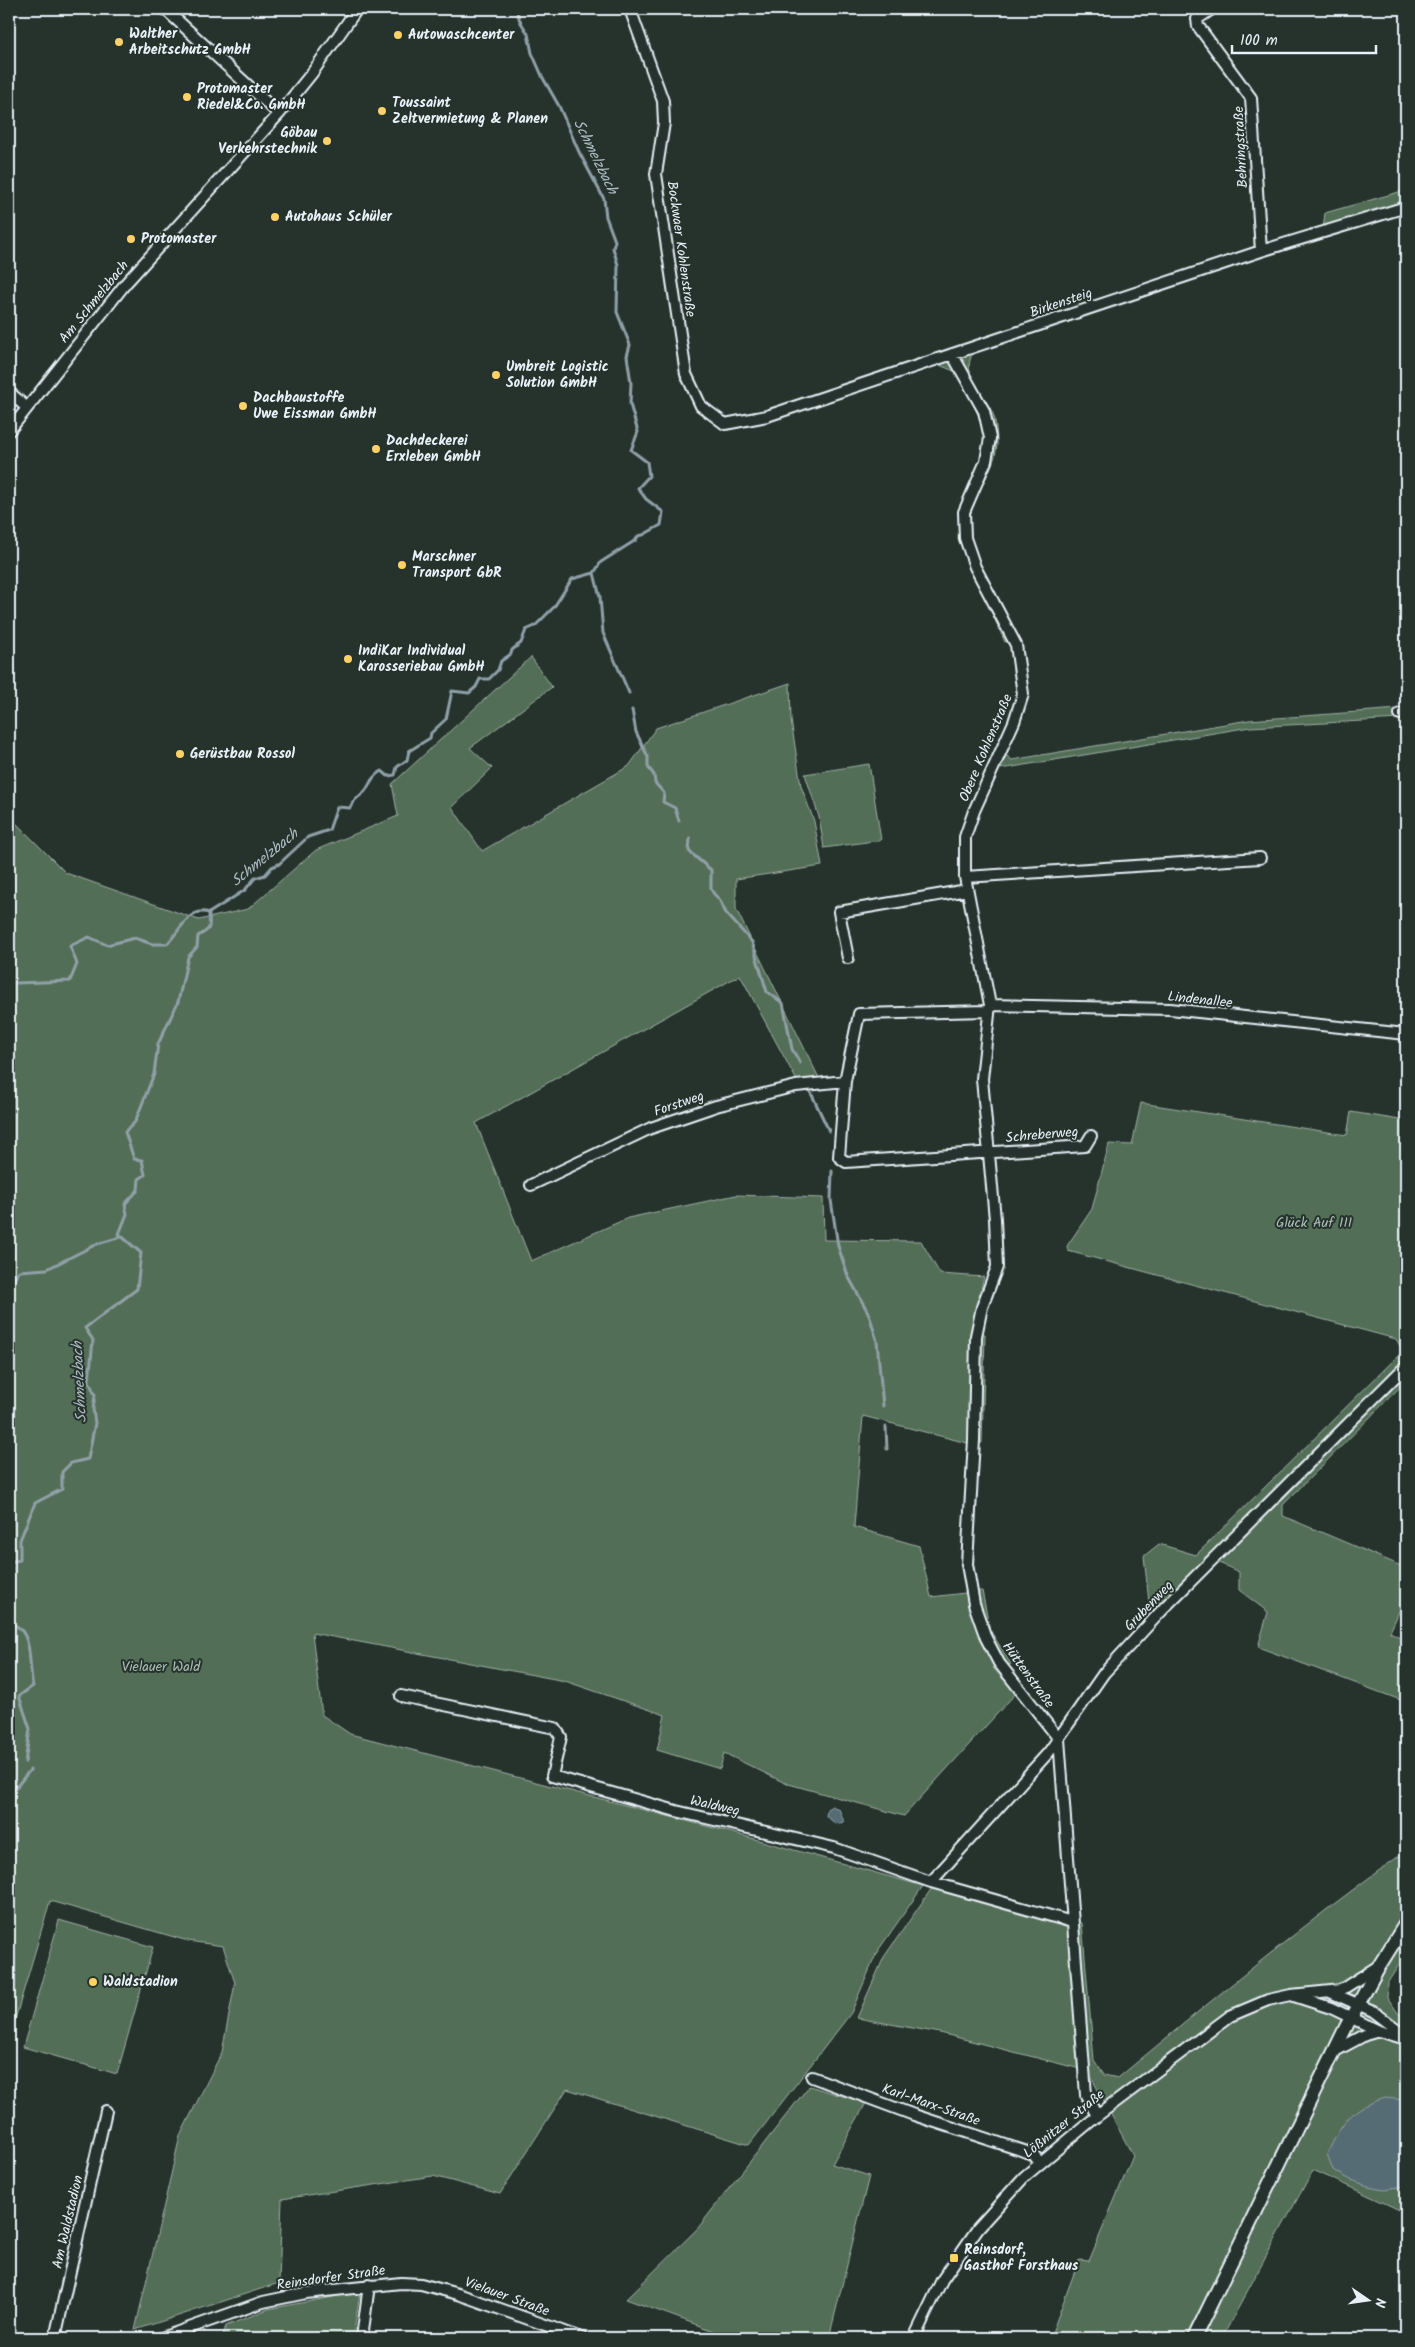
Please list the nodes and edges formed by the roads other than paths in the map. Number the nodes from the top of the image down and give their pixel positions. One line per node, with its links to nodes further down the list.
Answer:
1 (165, 9): 5 (street)
2 (357, 9): 5 (street, Am Schmelzbach)
3 (630, 9): 11 (street, Bockwaer Kohlenstraße)
4 (1212, 9): 7 (street, Behringstraße)
5 (279, 114): 10 (street, Am Schmelzbach)
6 (1406, 207): 7 (street, Birkensteig)
7 (1261, 251): 8 (street, Birkensteig)
8 (952, 354): 11 (street, Birkensteig); 14 (street, Obere Kohlenstraße)
9 (9, 392): 10 (street)
10 (26, 407): 12 (street, Am Schmelzbach)
11 (725, 424)
12 (9, 431)
13 (1260, 858): 14 (street)
14 (965, 878): 15 (street, Obere Kohlenstraße)
15 (968, 890): 16 (street); 17 (street, Obere Kohlenstraße)
16 (848, 958)
17 (989, 1008): 18 (street, Lindenallee); 19 (street); 21 (street, Obere Kohlenstraße)
18 (1406, 1034)
19 (845, 1081): 21 (street); 22 (street, Forstweg)
20 (1091, 1136): 21 (street, Schreberweg)
21 (990, 1153): 23 (street, Obere Kohlenstraße)
22 (531, 1185)
23 (996, 1219): 26 (street, Hüttenstraße)
24 (1406, 1366): 26 (street, Grubenweg)
25 (401, 1696): 27 (street, Waldweg)
26 (1059, 1739): 27 (street, Grubenweg); 28 (street)
27 (931, 1882): 28 (street, Waldweg)
28 (1072, 1922): 40 (street)
29 (1406, 1923): 30 (main road)
30 (1379, 1966): 31 (street, Lößnitzer Straße); 33 (main road)
31 (1330, 1992): 32 (street, Lößnitzer Straße); 33 (street, Lößnitzer Straße)
32 (1290, 1995): 34 (street); 40 (street, Lößnitzer Straße)
33 (1359, 2004): 34 (main road); 36 (street, Lößnitzer Straße)
34 (1352, 2017): 35 (street); 37 (main road)
35 (1380, 2031): 36 (street); 37 (street)
36 (1406, 2037)
37 (1335, 2051): 49 (main road)
38 (812, 2077): 41 (street, Karl-Marx-Straße)
39 (106, 2111): 44 (street, Am Waldstadion)
40 (1097, 2116): 41 (street, Lößnitzer Straße)
41 (1040, 2162): 48 (street, Lößnitzer Straße)
42 (421, 2284): 43 (street, Reinsdorfer Straße); 47 (street, Vielauer Straße)
43 (369, 2285): 45 (street, Reinsdorfer Straße); 46 (street)
44 (55, 2338)
45 (161, 2338)
46 (362, 2338)
47 (582, 2338)
48 (914, 2338)
49 (1194, 2338)

